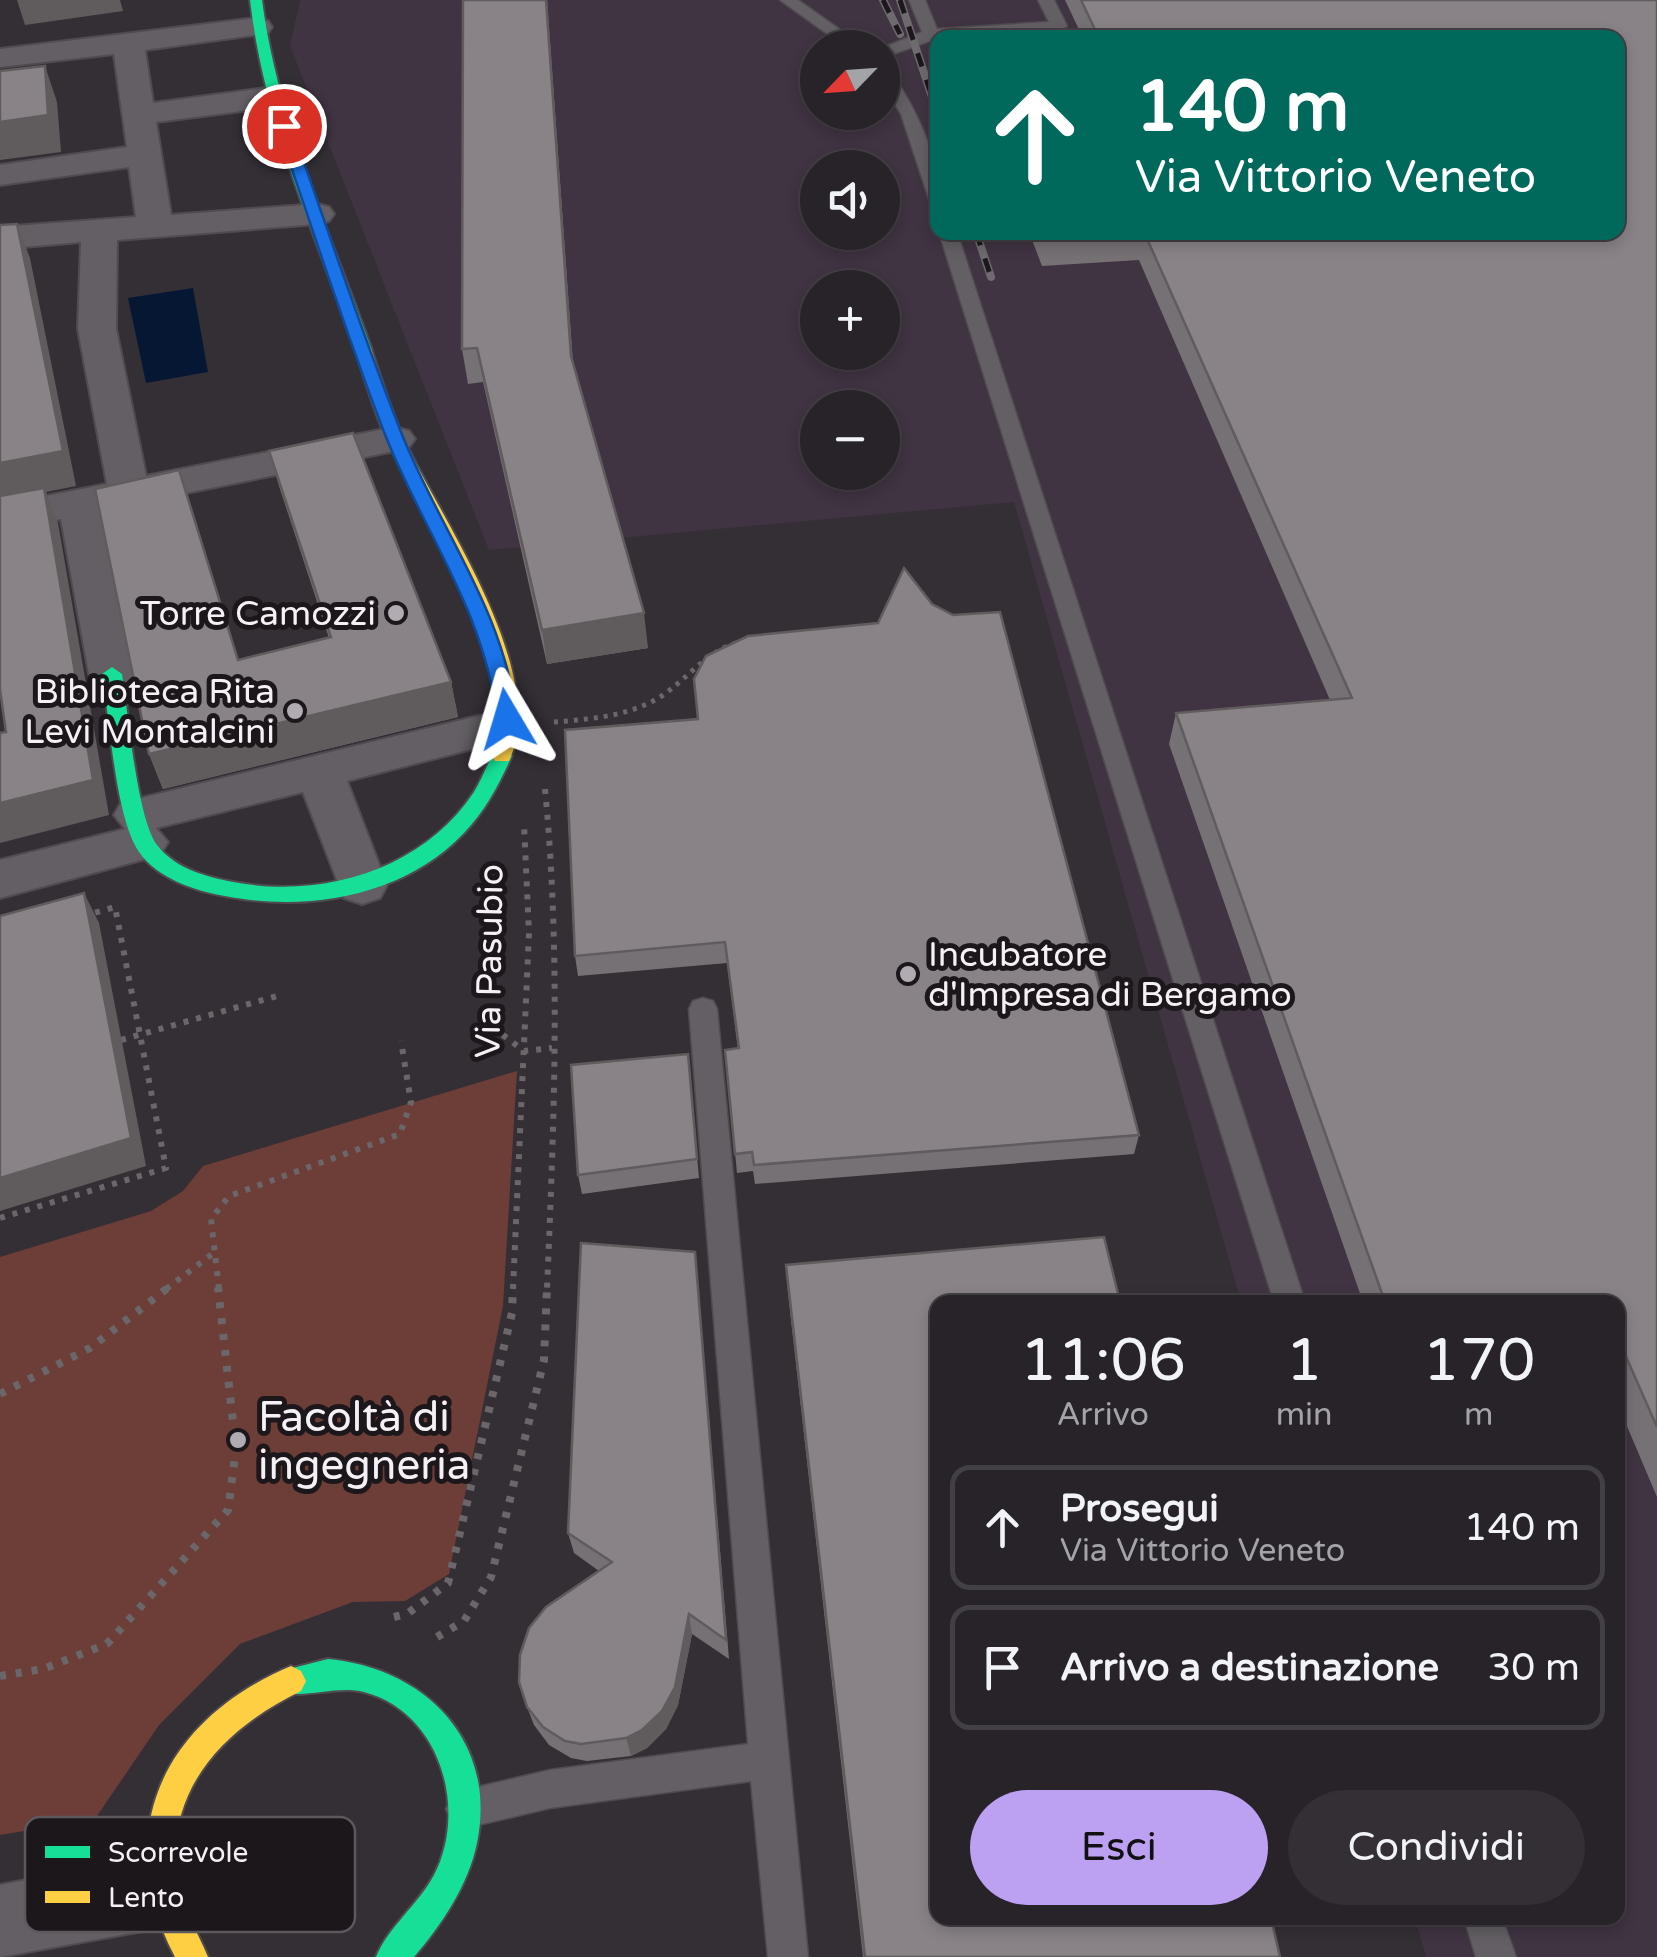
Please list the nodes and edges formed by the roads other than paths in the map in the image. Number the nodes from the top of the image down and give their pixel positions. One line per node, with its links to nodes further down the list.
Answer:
1 (788, 0): 5 (lane)
2 (918, 0): 7 (lane)
3 (1046, 0): 6 (lane)
4 (256, 13): 9 (street); 15 (street)
5 (832, 30)
6 (994, 30)
7 (930, 31)
8 (930, 34): 10 (lane)
9 (128, 43): 11 (street); 12 (street)
10 (900, 46)
11 (4, 58): 14 (street)
12 (133, 76): 13 (street); 17 (street)
13 (98, 82)
14 (10, 94)
15 (273, 97): 17 (street); 21 (street)
16 (900, 98): 20 (lane)
17 (139, 114): 18 (street)
18 (145, 155): 19 (street); 22 (street)
19 (0, 175)
20 (930, 175)
21 (317, 214): 22 (street); 26 (street)
22 (155, 226): 23 (street)
23 (101, 230): 24 (street); 27 (street)
24 (0, 238)
25 (951, 240): 37 (lane)
26 (395, 438): 27 (street); 31 (street)
27 (128, 492): 28 (street)
28 (78, 502): 29 (street); 30 (street)
29 (0, 518)
30 (112, 674): 33 (street)
31 (507, 729): 32 (street); 35 (street)
32 (319, 771): 33 (street); 35 (street)
33 (141, 828): 34 (street); 35 (street)
34 (0, 879)
35 (362, 884)
36 (703, 1009): 38 (lane)
37 (1288, 1295)
38 (768, 1760): 39 (lane); 47 (lane)
39 (466, 1809): 40 (street); 46 (street)
40 (164, 1817)
41 (25, 1917): 42 (street)
42 (0, 1922)
43 (1485, 1925): 48 (lane)
44 (173, 1932): 45 (street)
45 (192, 1957)
46 (392, 1957)
47 (788, 1957)
48 (1496, 1957)

